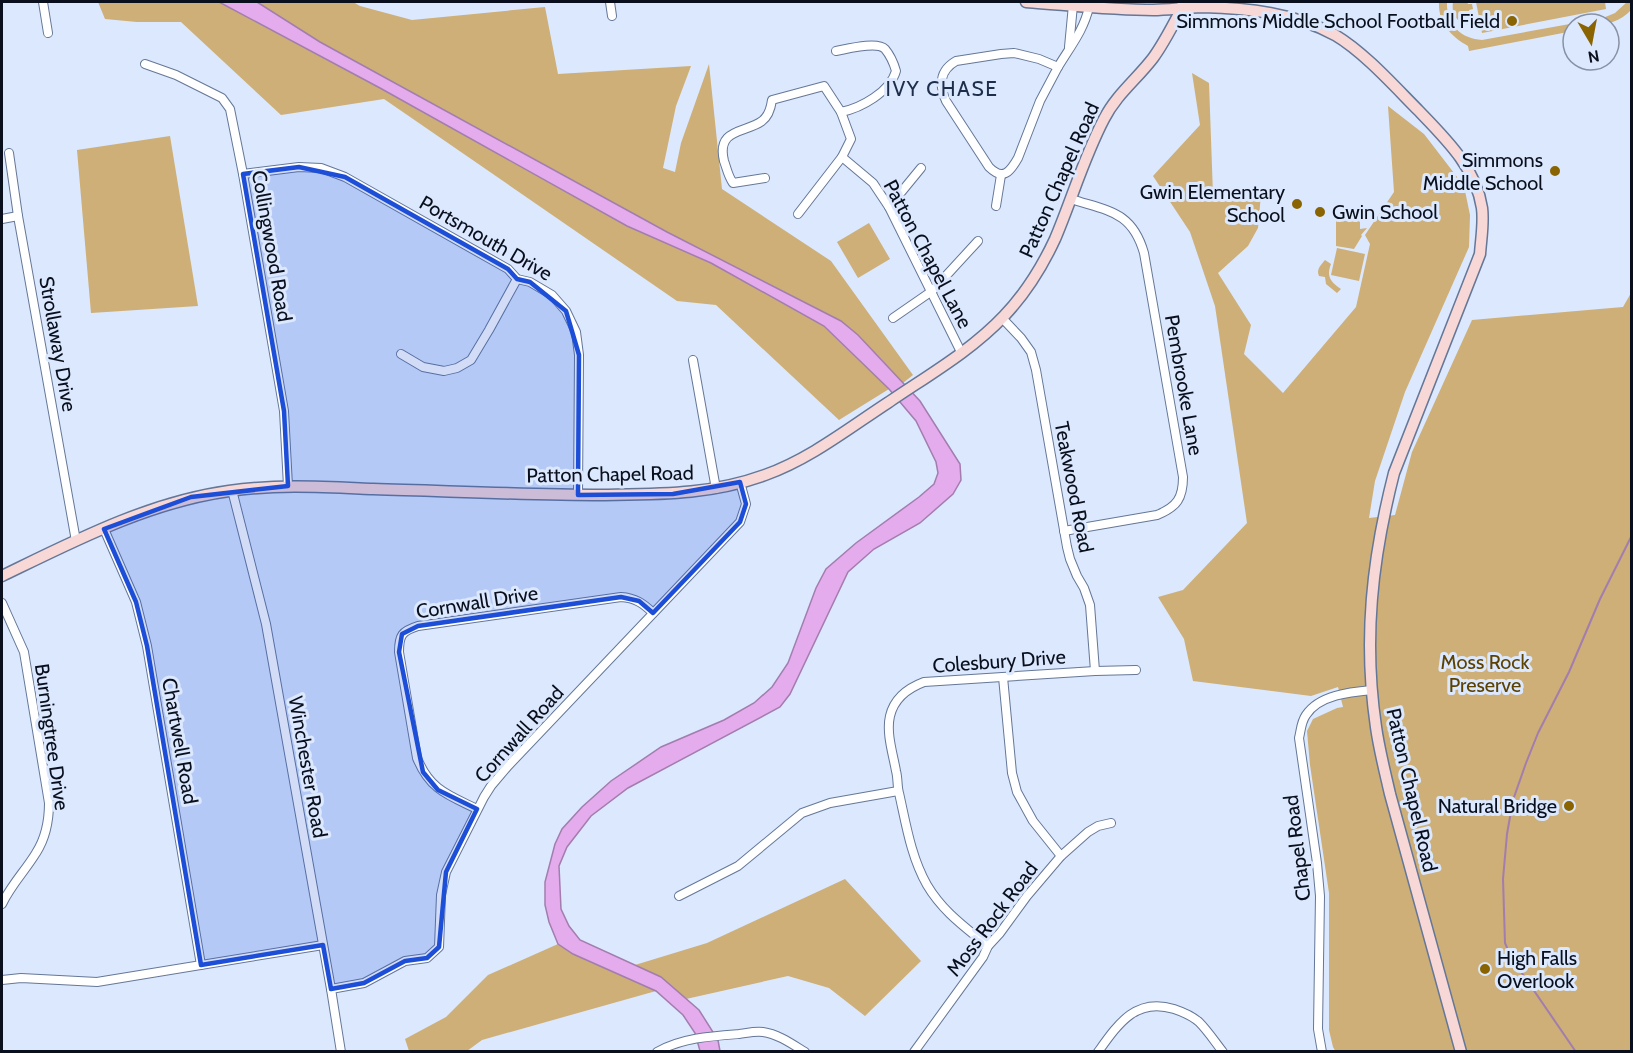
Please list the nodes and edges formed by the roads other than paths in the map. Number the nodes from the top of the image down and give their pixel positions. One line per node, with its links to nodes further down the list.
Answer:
1 (43, 2): 8 (street)
2 (610, 2): 7 (street)
3 (1026, 2): 4 (street)
4 (1072, 4): 6 (street); 9 (street)
5 (1183, 5): 6 (street); 20 (street, Patton Chapel Road); 48 (street, Patton Chapel Road)
6 (1089, 7): 9 (street)
7 (612, 16)
8 (48, 33)
9 (1069, 49): 12 (street)
10 (836, 51): 13 (street)
11 (145, 64): 17 (street, Collingwood Road)
12 (1058, 67): 18 (street); 18 (street)
13 (841, 112): 15 (street); 19 (street)
14 (9, 153): 24 (street, Strollaway Drive)
15 (842, 157): 22 (street, Patton Chapel Lane); 23 (street)
16 (921, 168): 22 (street)
17 (243, 174): 27 (street, Portsmouth Drive); 35 (street, Collingwood Road)
18 (1001, 175): 21 (street)
19 (765, 178)
20 (1071, 199): 30 (street, Patton Chapel Road); 40 (street, Pembrooke Lane)
21 (996, 206)
22 (889, 207): 28 (street, Patton Chapel Lane)
23 (798, 214)
24 (18, 216): 25 (street); 41 (street, Strollaway Drive)
25 (2, 219)
26 (978, 241): 28 (street)
27 (517, 279): 32 (street); 38 (street, Portsmouth Drive)
28 (932, 291): 29 (street); 31 (street, Patton Chapel Lane)
29 (893, 318)
30 (1002, 318): 31 (street, Patton Chapel Road); 40 (street, Teakwood Road)
31 (961, 352): 34 (street, Patton Chapel Road)
32 (401, 354)
33 (693, 360): 36 (street)
34 (740, 483): 36 (street, Patton Chapel Road); 44 (street, Cornwall Road)
35 (288, 486): 37 (street, Patton Chapel Road); 38 (street, Patton Chapel Road)
36 (716, 489): 38 (street, Patton Chapel Road)
37 (232, 490): 39 (street, Patton Chapel Road); 55 (street, Winchester Road)
38 (578, 495)
39 (104, 529): 41 (street, Patton Chapel Road); 57 (street, Chartwell Road)
40 (1064, 531): 46 (street, Teakwood Road)
41 (76, 541): 42 (street, Patton Chapel Road)
42 (2, 576)
43 (2, 603): 54 (street, Burningtree Drive)
44 (653, 613): 50 (street, Cornwall Road); 50 (street, Cornwall Drive)
45 (1136, 670): 46 (street, Colesbury Drive)
46 (1095, 671): 47 (street, Colesbury Drive)
47 (1003, 677): 49 (street, Colesbury Drive); 52 (street)
48 (1372, 690): 66 (street, Chapel Road); 67 (street, Patton Chapel Road)
49 (898, 791): 53 (street); 56 (street, Colesbury Drive)
50 (477, 809): 59 (street, Cornwall Road)
51 (1111, 823): 52 (street, Moss Rock Road)
52 (1061, 856): 56 (street, Moss Rock Road)
53 (679, 896)
54 (2, 904)
55 (323, 945): 57 (street); 59 (street, Winchester Road)
56 (988, 946): 63 (street, Moss Rock Road)
57 (201, 965): 58 (street)
58 (2, 980)
59 (331, 989): 60 (street, Winchester Road)
60 (341, 1052)
61 (657, 1052): 62 (street)
62 (805, 1052)
63 (914, 1052)
64 (1098, 1052): 65 (street)
65 (1223, 1052)
66 (1322, 1052)
67 (1461, 1052)

